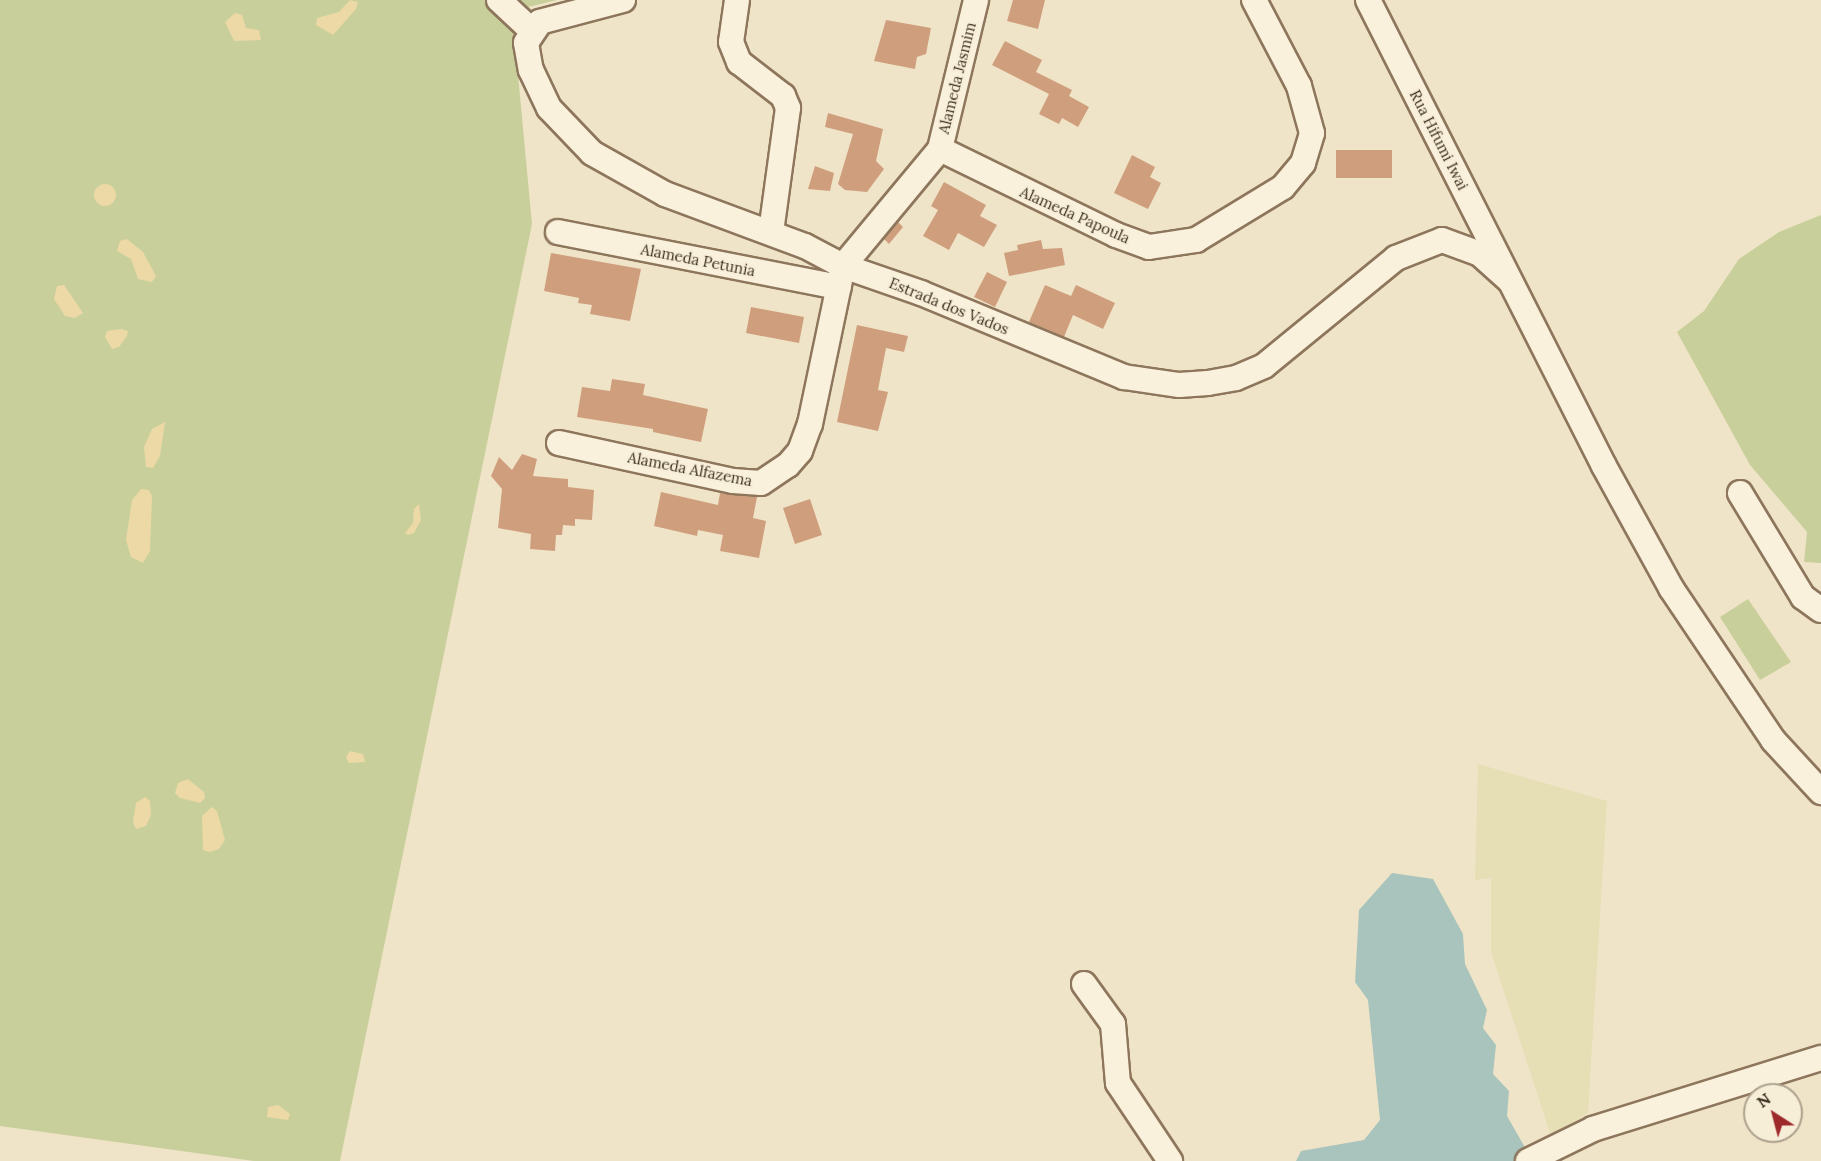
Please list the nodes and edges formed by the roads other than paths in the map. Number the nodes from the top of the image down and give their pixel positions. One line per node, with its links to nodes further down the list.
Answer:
1 (499, 0): 7 (street)
2 (623, 0): 7 (street)
3 (737, 0): 10 (street)
4 (976, 0): 8 (street, Alameda Jasmim)
5 (1254, 0): 8 (street, Alameda Papoula)
6 (1368, 0): 12 (street, Rua Hifumi Iwai)
7 (531, 30): 10 (street, Estrada dos Vados)
8 (940, 149): 11 (street, Alameda Jasmim)
9 (558, 232): 11 (street, Alameda Petunia)
10 (771, 232): 11 (street, Estrada dos Vados)
11 (841, 277): 12 (street, Estrada dos Vados); 13 (street, Alameda Alfazema)
12 (1509, 280): 16 (street, Rua Hifumi Iwai)
13 (559, 443)
14 (1740, 493): 15 (street)
15 (1821, 609)
16 (1821, 792)
17 (1084, 984): 19 (street)
18 (1821, 1058): 20 (street)
19 (1170, 1161)
20 (1528, 1161)

